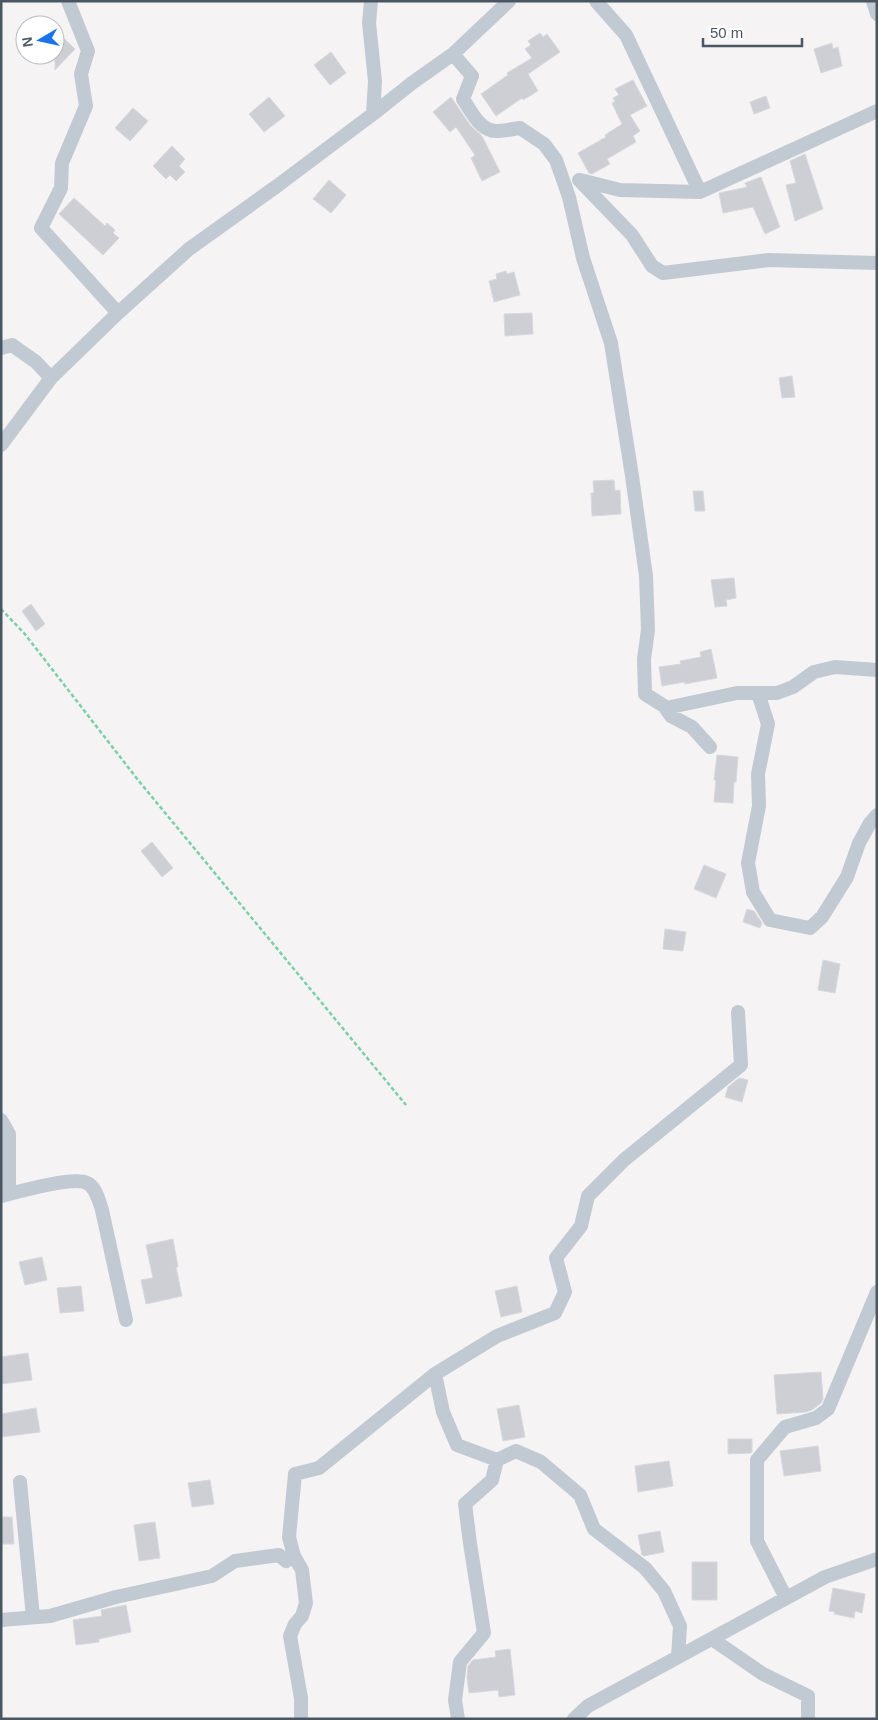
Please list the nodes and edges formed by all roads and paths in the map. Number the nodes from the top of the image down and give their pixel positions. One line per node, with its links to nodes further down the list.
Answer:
1 (68, 1): 14 (street)
2 (371, 1): 9 (street)
3 (509, 1): 7 (street)
4 (596, 1): 12 (street)
5 (873, 1): 6 (street)
6 (877, 14)
7 (453, 54): 9 (street); 10 (street)
8 (877, 111): 12 (street)
9 (373, 114): 14 (street)
10 (558, 166): 11 (street); 21 (street)
11 (579, 180): 12 (street); 13 (street)
12 (700, 192)
13 (877, 263)
14 (118, 313): 16 (street)
15 (1, 348): 16 (street)
16 (51, 378): 17 (street)
17 (1, 445)
18 (1, 609): 25 (path)
19 (877, 670): 20 (street)
20 (758, 693): 21 (street); 23 (street)
21 (666, 708): 22 (street)
22 (710, 746)
23 (877, 815)
24 (738, 1012): 30 (street)
25 (406, 1105)
26 (1, 1120): 27 (street)
27 (5, 1195): 29 (street)
28 (877, 1292): 35 (street)
29 (126, 1320)
30 (435, 1374): 31 (street); 33 (street)
31 (497, 1460): 39 (street); 41 (street)
32 (20, 1482): 36 (street)
33 (294, 1556): 36 (street); 40 (street)
34 (877, 1558): 35 (street)
35 (786, 1598): 38 (street)
36 (33, 1617): 37 (street)
37 (1, 1620)
38 (712, 1639): 39 (street); 43 (street)
39 (678, 1657): 42 (street)
40 (300, 1719)
41 (458, 1719)
42 (574, 1719)
43 (808, 1719)

